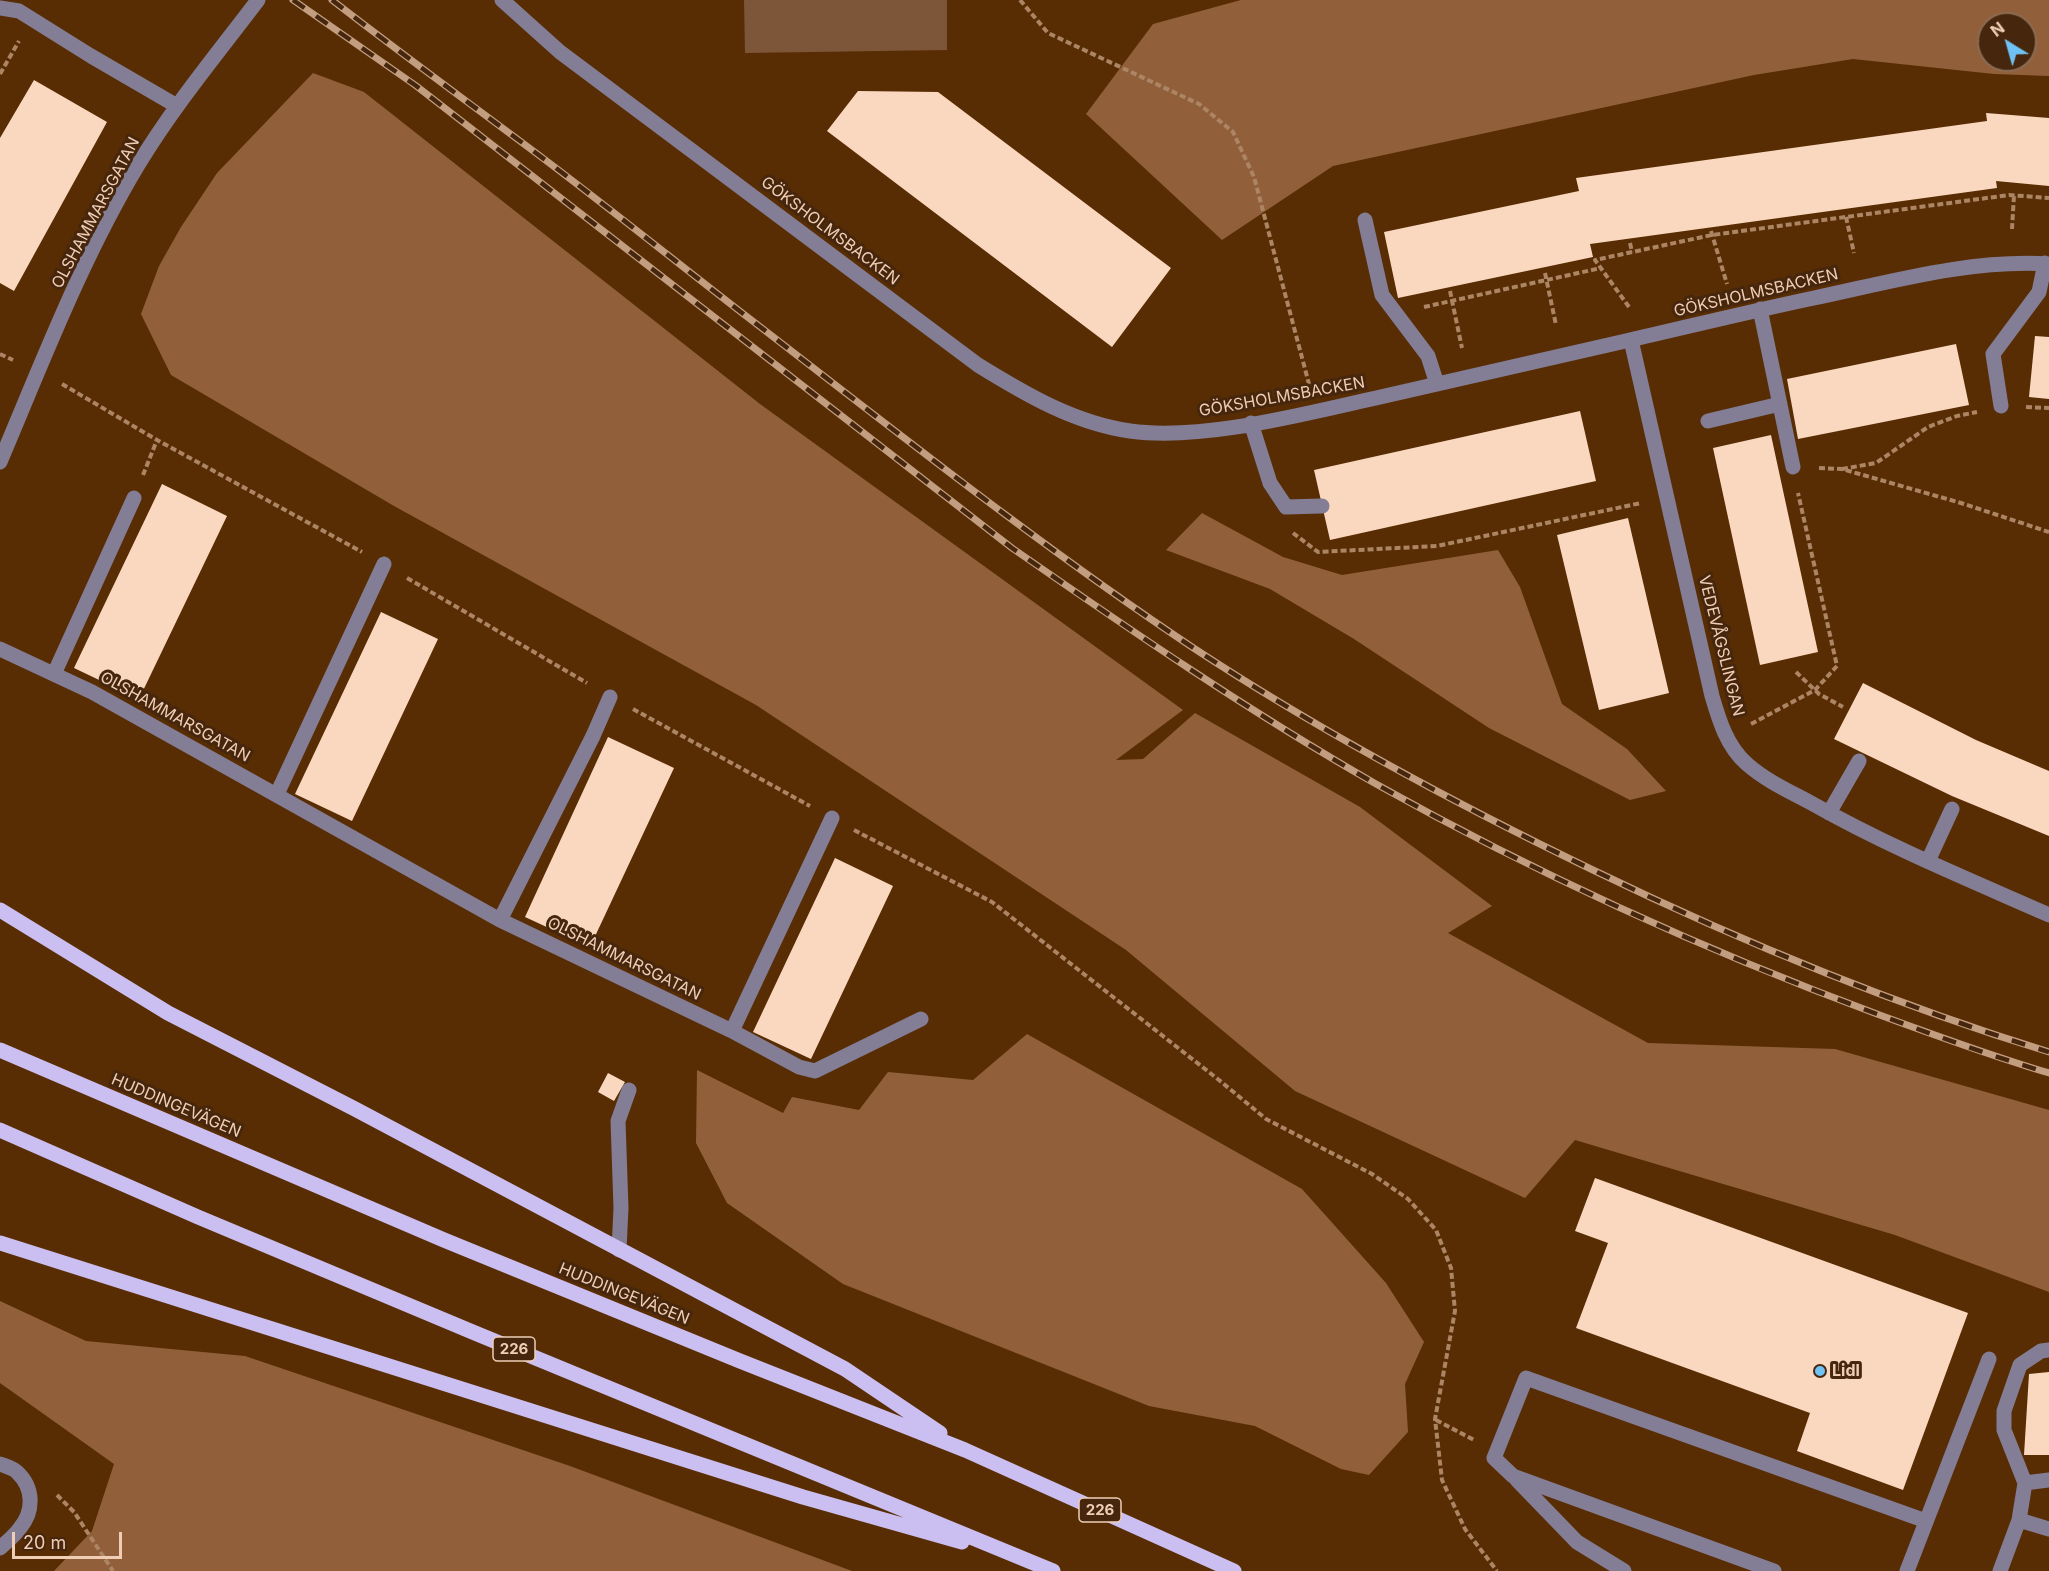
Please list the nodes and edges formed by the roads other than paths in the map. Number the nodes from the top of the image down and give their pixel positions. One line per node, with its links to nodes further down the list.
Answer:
1 (258, 0): 4 (street, OLSHAMMARSGATAN)
2 (502, 0): 13 (street, GÖKSHOLMSBACKEN)
3 (0, 8): 4 (street)
4 (177, 106): 14 (street, OLSHAMMARSGATAN)
5 (1365, 220): 9 (street)
6 (2047, 264): 7 (street, GÖKSHOLMSBACKEN); 11 (street)
7 (1760, 309): 8 (street, GÖKSHOLMSBACKEN); 10 (street)
8 (1631, 340): 9 (street, GÖKSHOLMSBACKEN); 25 (street, VEDEVÅGSLINGAN)
9 (1437, 384): 13 (street, GÖKSHOLMSBACKEN)
10 (1780, 404): 12 (street); 15 (street)
11 (2001, 406)
12 (1708, 421)
13 (1251, 423): 17 (street)
14 (0, 462)
15 (1793, 467)
16 (134, 498): 20 (street)
17 (1322, 506)
18 (384, 564): 23 (street)
19 (0, 649): 20 (street, OLSHAMMARSGATAN)
20 (54, 674): 23 (street, OLSHAMMARSGATAN)
21 (610, 697): 30 (street)
22 (1859, 761): 25 (street)
23 (277, 794): 30 (street, OLSHAMMARSGATAN)
24 (1952, 809): 27 (street)
25 (1829, 813): 27 (street, VEDEVÅGSLINGAN)
26 (832, 818): 32 (street)
27 (1928, 861): 29 (street, VEDEVÅGSLINGAN)
28 (0, 910): 37 (main road)
29 (2049, 915)
30 (500, 920): 32 (street, OLSHAMMARSGATAN)
31 (921, 1019): 32 (street, OLSHAMMARSGATAN)
32 (732, 1031)
33 (0, 1050): 40 (main road, HUDDINGEVÄGEN / 226)
34 (629, 1090): 37 (street)
35 (0, 1130): 49 (main road, 226)
36 (0, 1243): 49 (main road)
37 (619, 1250): 40 (main road)
38 (2049, 1350): 44 (street)
39 (1989, 1359): 46 (street)
40 (965, 1450): 51 (main road, HUDDINGEVÄGEN / 226)
41 (0, 1464): 48 (street)
42 (1513, 1476): 46 (street); 52 (street); 53 (street)
43 (2049, 1480): 44 (street)
44 (2025, 1483): 45 (street)
45 (2019, 1520): 47 (street); 55 (street)
46 (1926, 1521): 54 (street)
47 (2049, 1529)
48 (0, 1548)
49 (1031, 1562): 50 (main road, 226)
50 (1053, 1571)
51 (1234, 1571)
52 (1624, 1571)
53 (1774, 1571)
54 (1907, 1571)
55 (2001, 1571)

